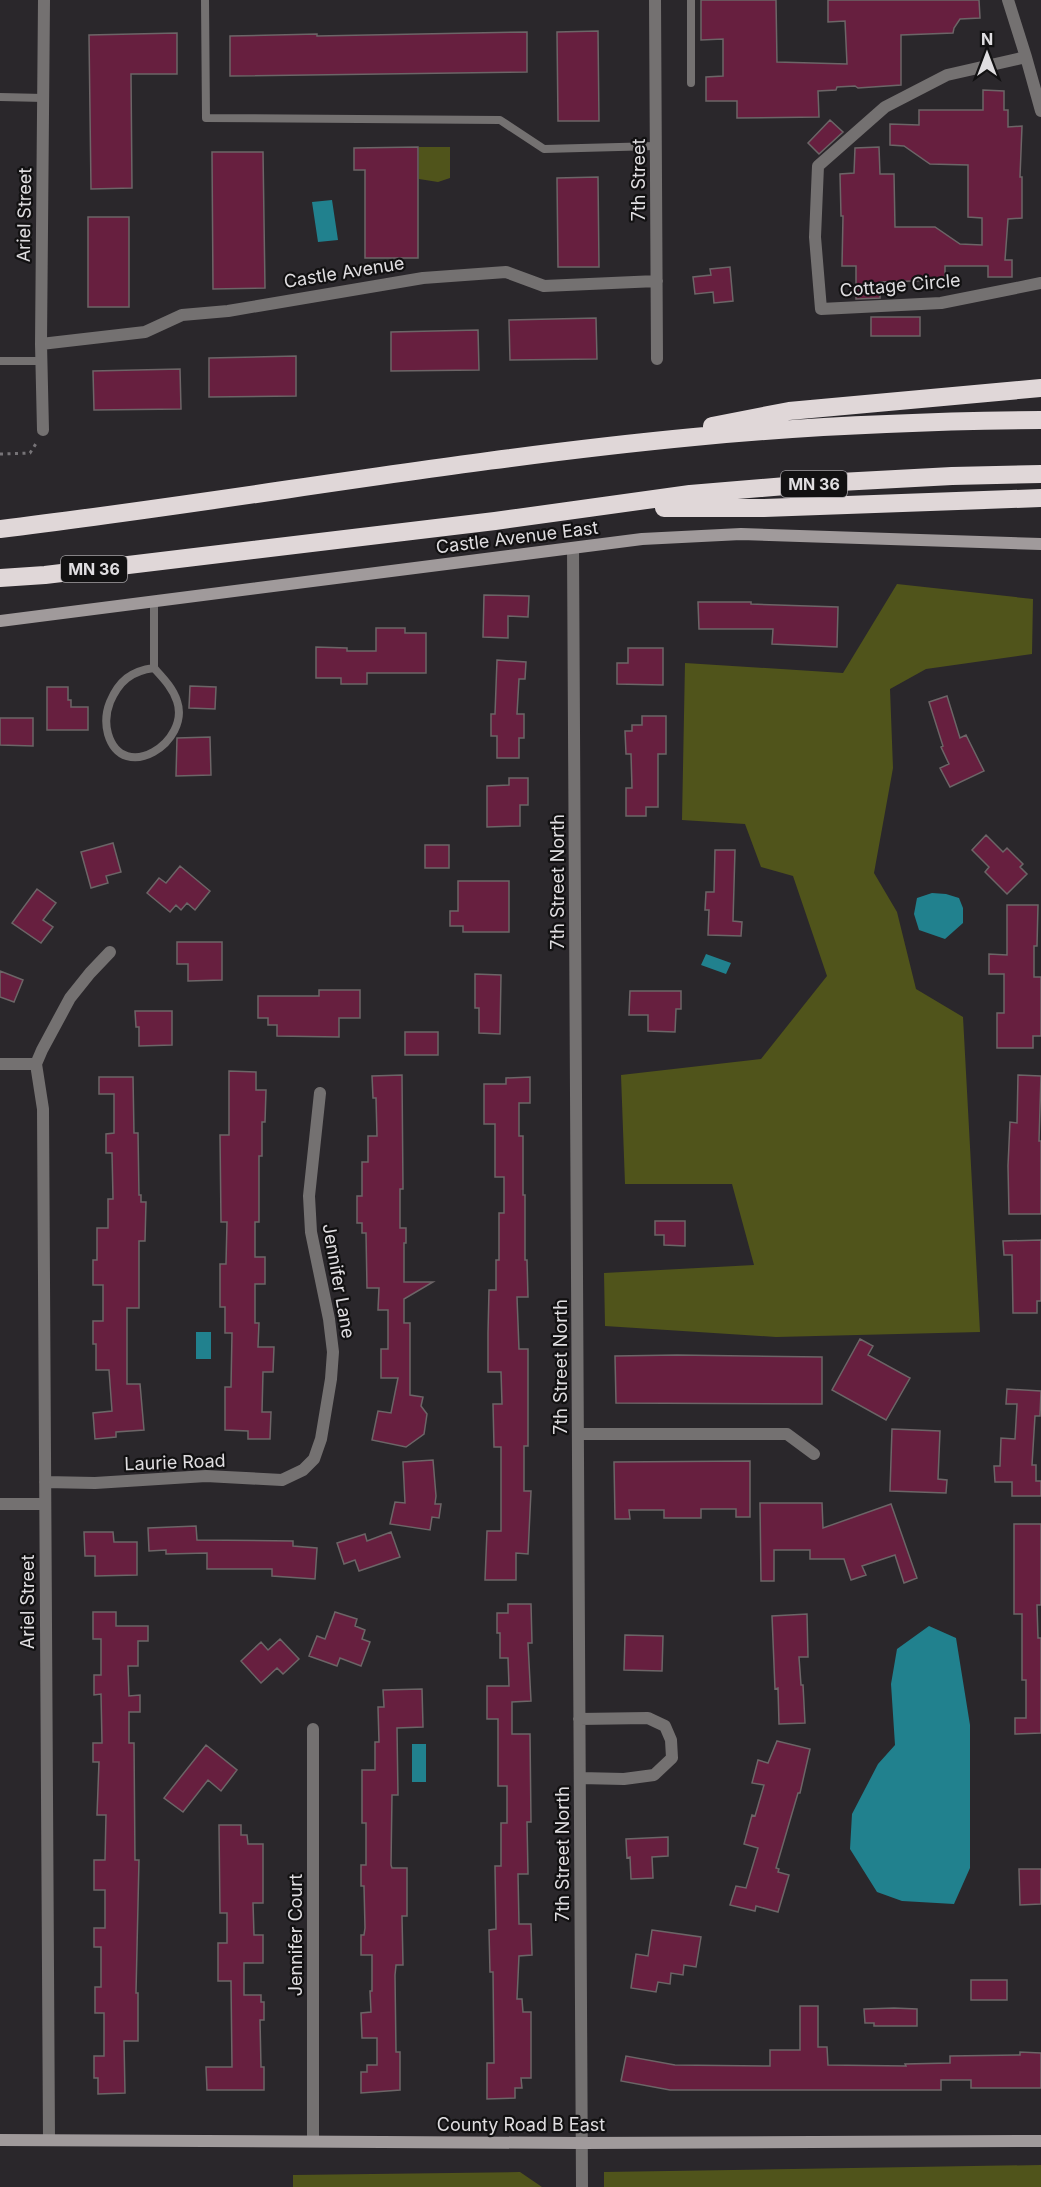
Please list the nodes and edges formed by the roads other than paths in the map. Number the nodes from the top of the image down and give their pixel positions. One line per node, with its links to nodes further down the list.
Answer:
1 (44, 0): 9 (street, Ariel Street)
2 (205, 0): 11 (lane)
3 (655, 0): 11 (street, 7th Street)
4 (691, 0): 7 (lane)
5 (1008, 0): 6 (street)
6 (1026, 57): 10 (street); 13 (street, Cottage Circle)
7 (691, 83)
8 (0, 97): 9 (lane)
9 (44, 98): 14 (street, Ariel Street)
10 (1041, 111)
11 (656, 146): 12 (street, 7th Street)
12 (657, 281): 14 (street, Castle Avenue); 15 (street, 7th Street)
13 (1041, 283)
14 (41, 344): 17 (street, Ariel Street)
15 (657, 359)
16 (0, 361): 17 (lane)
17 (41, 361): 20 (street, Ariel Street)
18 (1041, 388): 21 (highway)
19 (1041, 420): 21 (highway)
20 (43, 430)
21 (589, 449): 25 (highway)
22 (1041, 474): 24 (highway, MN 36)
23 (1041, 498): 24 (highway)
24 (587, 508): 28 (highway, MN 36)
25 (0, 529)
26 (1041, 544): 27 (street, Castle Avenue East)
27 (573, 548): 29 (street, Castle Avenue East); 36 (street, 7th Street North)
28 (0, 578)
29 (154, 601): 30 (street, Castle Avenue East); 31 (lane)
30 (0, 621)
31 (154, 668): 31 (lane)
32 (110, 952): 34 (street)
33 (0, 1064): 34 (street)
34 (36, 1064): 39 (street, Ariel Street)
35 (320, 1093): 38 (street, Jennifer Lane)
36 (578, 1434): 37 (street); 42 (street, 7th Street North)
37 (814, 1454)
38 (303, 1470): 39 (street, Laurie Road)
39 (45, 1482): 41 (street, Ariel Street)
40 (0, 1504): 41 (street)
41 (44, 1504): 46 (street, Ariel Street)
42 (579, 1719): 44 (street, 7th Street North); 44 (street)
43 (313, 1728): 47 (street, Jennifer Court)
44 (580, 1778): 49 (street, 7th Street North)
45 (0, 2140): 46 (street, County Road B East)
46 (49, 2140): 47 (street, County Road B East)
47 (313, 2140): 49 (street, County Road B East)
48 (1041, 2141): 49 (street, County Road B East)
49 (582, 2143): 50 (street, 7th Street North)
50 (582, 2187)

